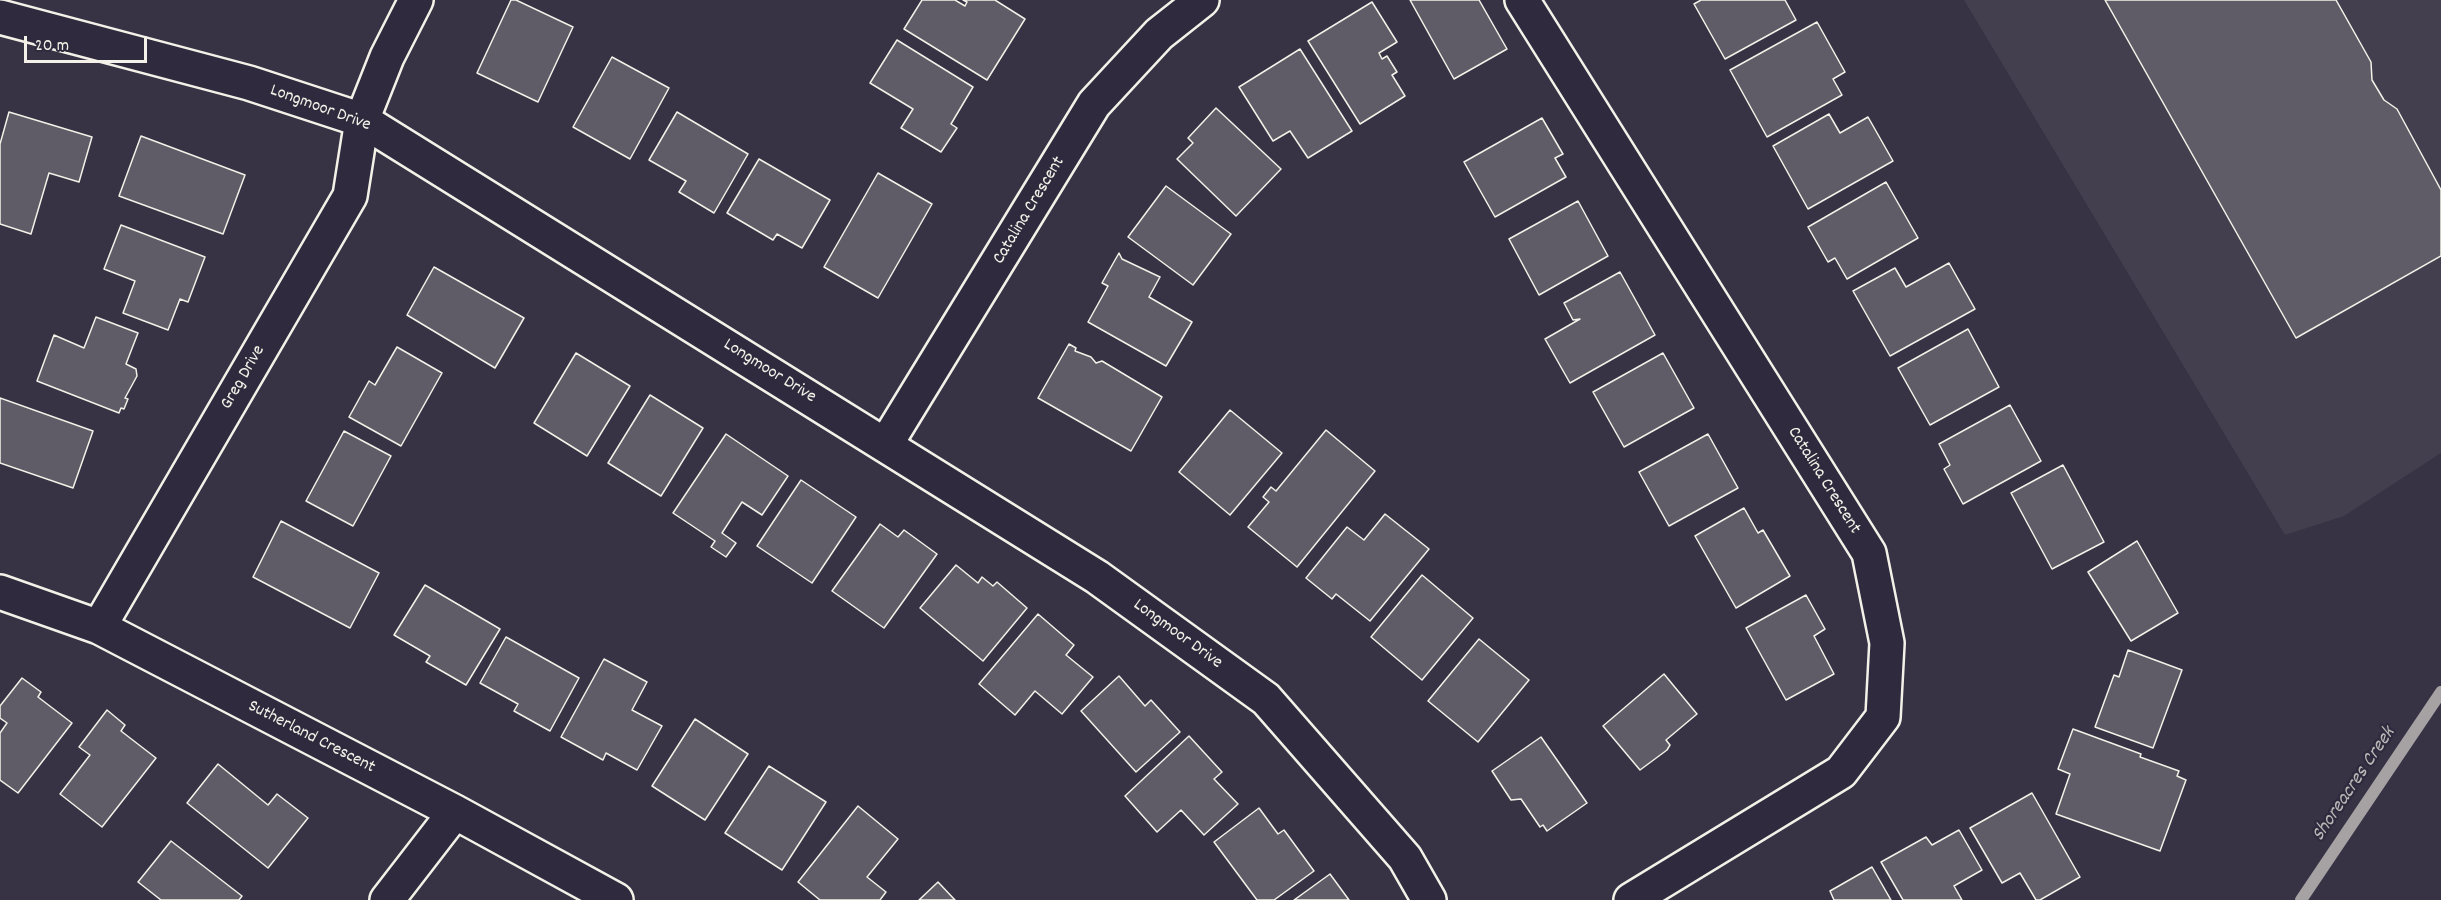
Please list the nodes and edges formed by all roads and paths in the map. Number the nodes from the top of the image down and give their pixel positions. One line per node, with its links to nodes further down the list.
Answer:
1 (416, 0): 5 (street, Greg Drive)
2 (1202, 0): 6 (street, Catalina Crescent)
3 (1522, 0): 13 (street, Catalina Crescent)
4 (0, 17): 5 (street, Longmoor Drive)
5 (362, 120): 6 (street, Longmoor Drive); 8 (street, Greg Drive)
6 (886, 444): 12 (street, Longmoor Drive)
7 (0, 592): 8 (street, Sutherland Crescent)
8 (99, 627): 9 (street, Sutherland Crescent)
9 (455, 812): 10 (street); 11 (street, Sutherland Crescent)
10 (387, 900)
11 (616, 900)
12 (1429, 900)
13 (1631, 900)

